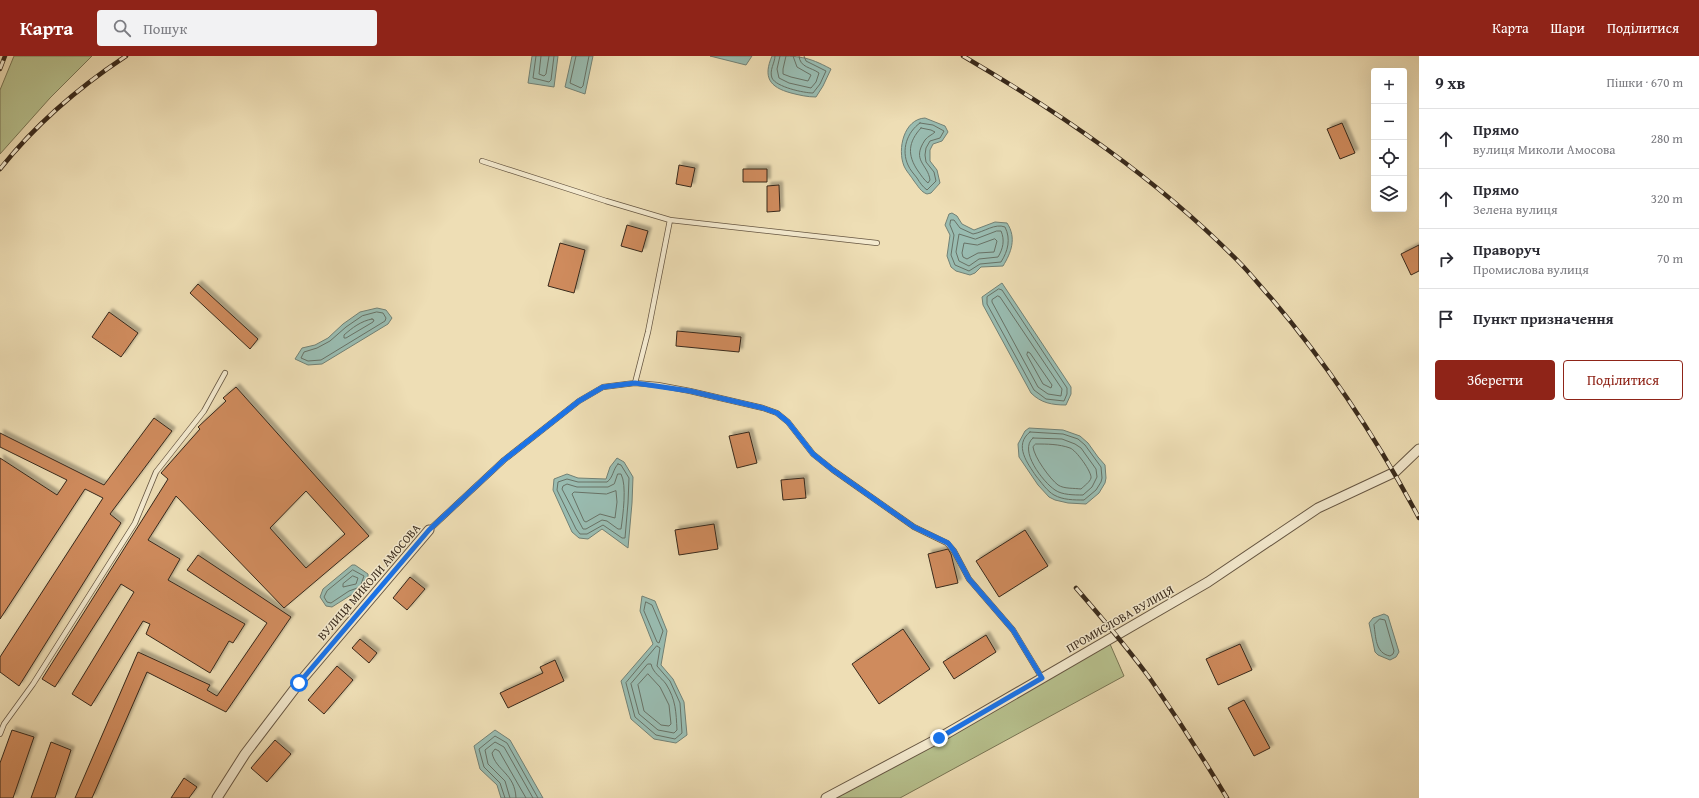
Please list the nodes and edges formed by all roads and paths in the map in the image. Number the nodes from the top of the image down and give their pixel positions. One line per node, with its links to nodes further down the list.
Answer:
1 (482, 162): 2 (lane)
2 (670, 220): 3 (lane); 5 (lane)
3 (877, 243)
4 (225, 373): 9 (lane)
5 (635, 383): 7 (lane, ВУЛИЦЯ МИКОЛИ АМОСОВА); 8 (lane, ВУЛИЦЯ МИКОЛИ АМОСОВА)
6 (1419, 449): 8 (street, ПРОМИСЛОВА ВУЛИЦЯ)
7 (429, 530): 10 (street, ВУЛИЦЯ МИКОЛИ АМОСОВА)
8 (1042, 678): 11 (street, ПРОМИСЛОВА ВУЛИЦЯ)
9 (0, 734)
10 (217, 798)
11 (826, 798)

